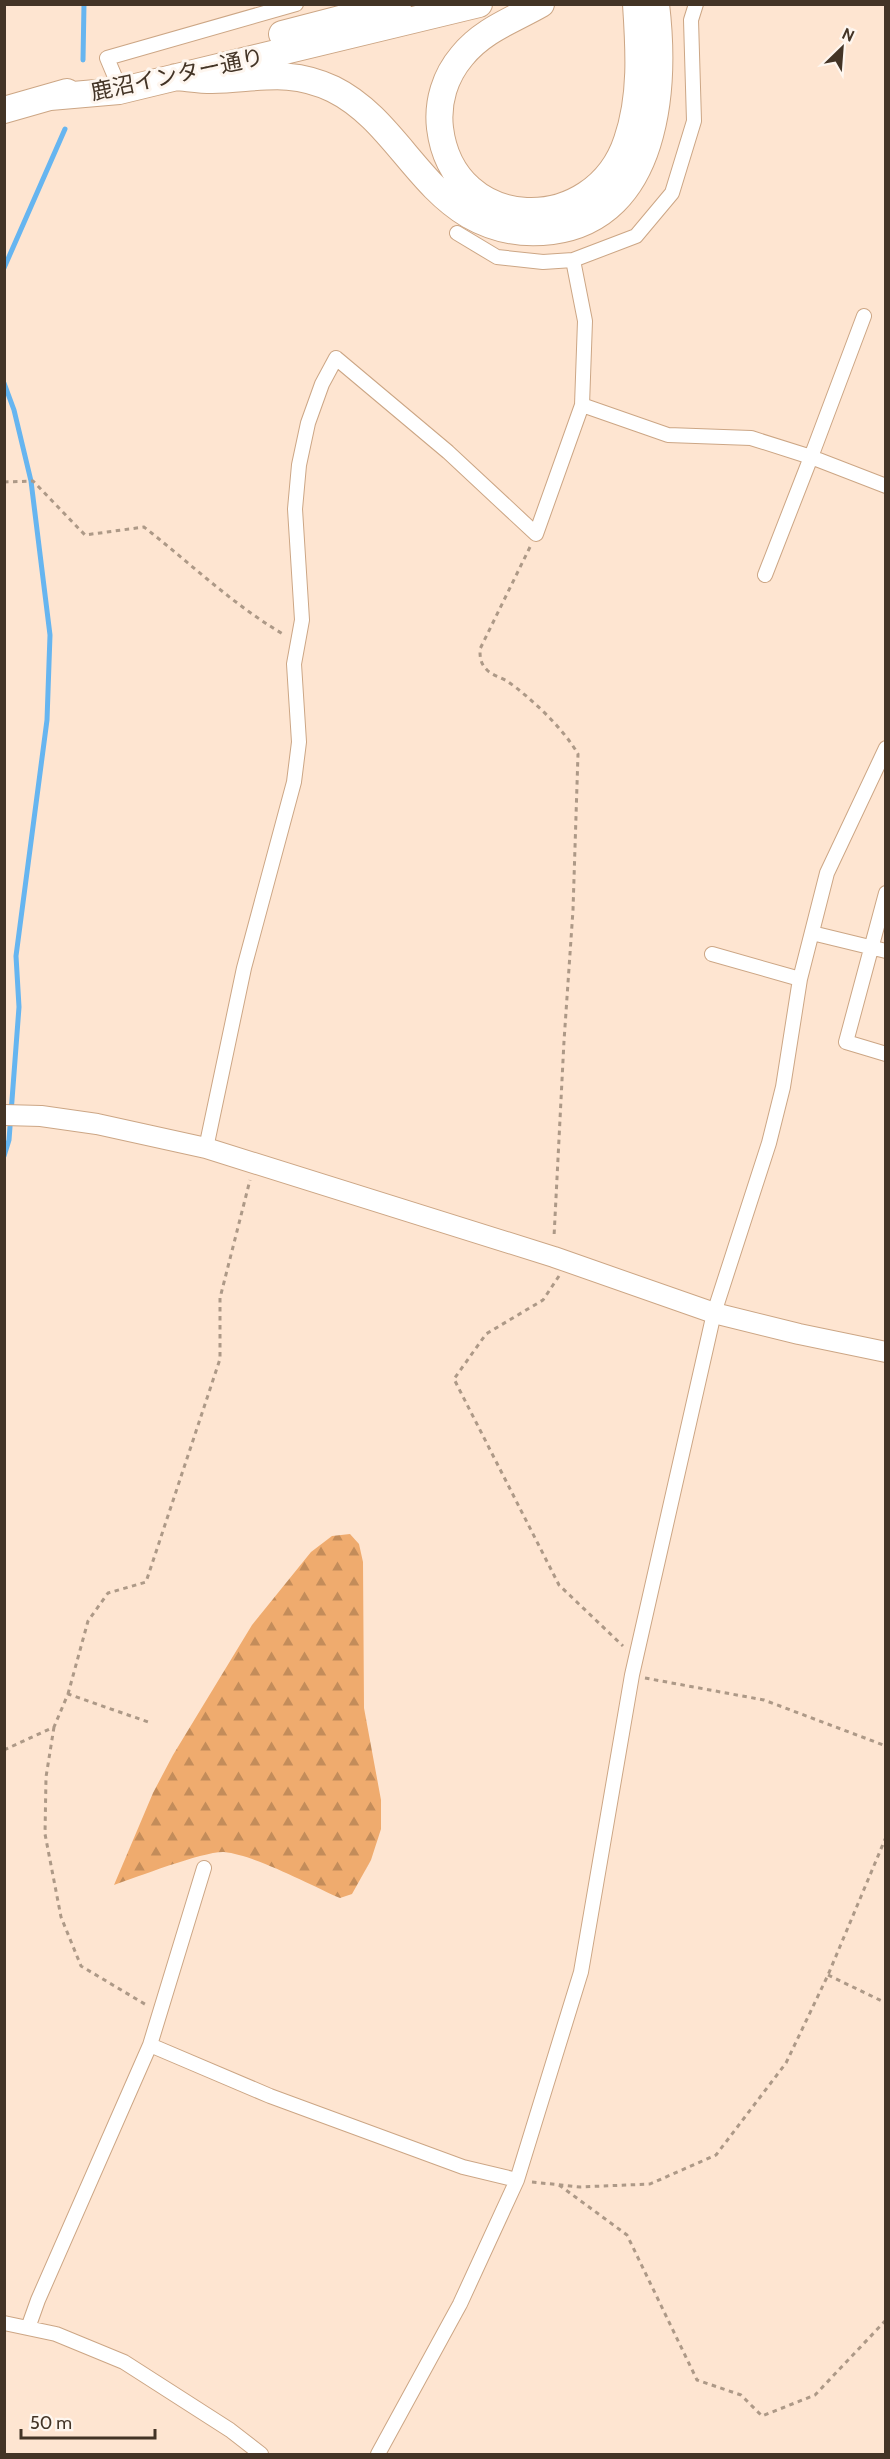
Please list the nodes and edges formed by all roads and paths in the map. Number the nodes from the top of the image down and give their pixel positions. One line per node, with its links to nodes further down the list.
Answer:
1 (296, 4): 8 (street)
2 (351, 4): 9 (highway)
3 (398, 4): 9 (highway, 鹿沼インター通り)
4 (478, 4): 11 (highway, 鹿沼インター通り)
5 (541, 4): 7 (highway)
6 (696, 4): 15 (street)
7 (643, 5): 11 (highway)
8 (251, 11): 10 (street)
9 (296, 30): 10 (highway, 鹿沼インター通り)
10 (115, 77): 12 (highway, 鹿沼インター通り)
11 (176, 77): 12 (highway, 鹿沼インター通り)
12 (50, 97): 13 (highway)
13 (4, 110)
14 (457, 232): 15 (street)
15 (573, 260): 17 (street)
16 (864, 316): 18 (street)
17 (582, 405): 18 (street); 21 (street)
18 (811, 457): 20 (street); 22 (street)
19 (4, 482): 23 (path)
20 (885, 486)
21 (536, 534): 23 (street); 35 (path)
22 (765, 575)
23 (298, 642): 33 (street)
24 (885, 748): 26 (street)
25 (885, 893): 27 (street)
26 (812, 933): 27 (street); 30 (street)
27 (870, 947): 28 (street); 31 (street)
28 (885, 951)
29 (712, 954): 30 (street)
30 (800, 979): 36 (street)
31 (885, 1054)
32 (4, 1114): 33 (street)
33 (206, 1148): 34 (street)
34 (254, 1164): 35 (street); 40 (path)
35 (561, 1259): 36 (street); 38 (path)
36 (714, 1313): 37 (street); 38 (street)
37 (885, 1352)
38 (636, 1658): 39 (street)
39 (632, 1675): 43 (path); 51 (street)
40 (68, 1694): 41 (path); 42 (path)
41 (151, 1724)
42 (54, 1728): 44 (path); 49 (path)
43 (885, 1746)
44 (4, 1750)
45 (885, 1837): 47 (path)
46 (204, 1868): 49 (street)
47 (828, 1975): 48 (path); 52 (path)
48 (885, 2002)
49 (160, 2013): 50 (street)
50 (150, 2045): 51 (street); 55 (street)
51 (517, 2180): 52 (path); 57 (street)
52 (558, 2184): 53 (path)
53 (885, 2320)
54 (4, 2323): 55 (street)
55 (28, 2328): 56 (street)
56 (261, 2454)
57 (378, 2454)

